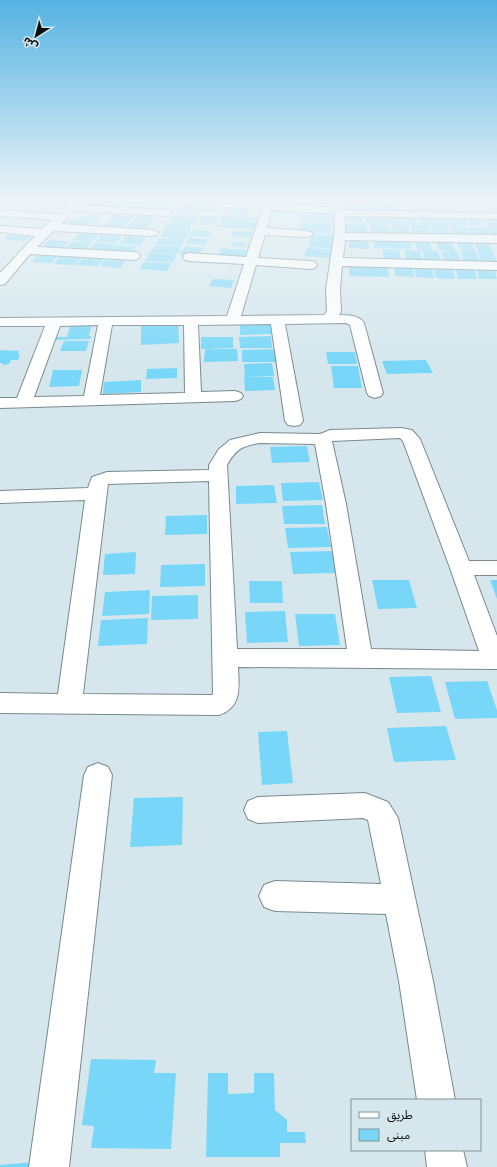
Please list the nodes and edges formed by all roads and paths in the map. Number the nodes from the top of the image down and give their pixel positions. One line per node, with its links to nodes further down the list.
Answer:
1 (138, 252): 4 (street)
2 (253, 252): 7 (street)
3 (338, 252): 8 (street)
4 (24, 254): 6 (street); 11 (street)
5 (189, 257): 7 (street)
6 (7, 258)
7 (250, 262): 9 (street); 13 (street)
8 (337, 262): 10 (street); 12 (street)
9 (312, 265)
10 (497, 266)
11 (0, 280)
12 (329, 318): 14 (street); 19 (street)
13 (233, 319): 14 (street); 15 (street)
14 (278, 319): 25 (street)
15 (191, 320): 16 (street); 21 (street)
16 (106, 321): 18 (street); 22 (street)
17 (0, 322): 18 (street)
18 (54, 322): 23 (street)
19 (375, 393)
20 (235, 396): 21 (street)
21 (193, 397): 22 (street)
22 (91, 400): 23 (street)
23 (24, 402): 24 (street)
24 (0, 403)
25 (294, 422)
26 (323, 439): 27 (street); 30 (street); 33 (street)
27 (219, 475): 28 (street); 32 (street)
28 (96, 494): 29 (street); 36 (street)
29 (0, 497)
30 (461, 568): 31 (street); 34 (street)
31 (497, 568)
32 (226, 658): 33 (street); 36 (street)
33 (360, 658): 34 (street)
34 (496, 660)
35 (0, 703): 36 (street)
36 (69, 703)
37 (98, 775): 43 (street)
38 (258, 810): 40 (street)
39 (275, 896): 40 (street)
40 (400, 899): 41 (street)
41 (436, 1099)
42 (444, 1151): 44 (street)
43 (49, 1167)
44 (447, 1167)

